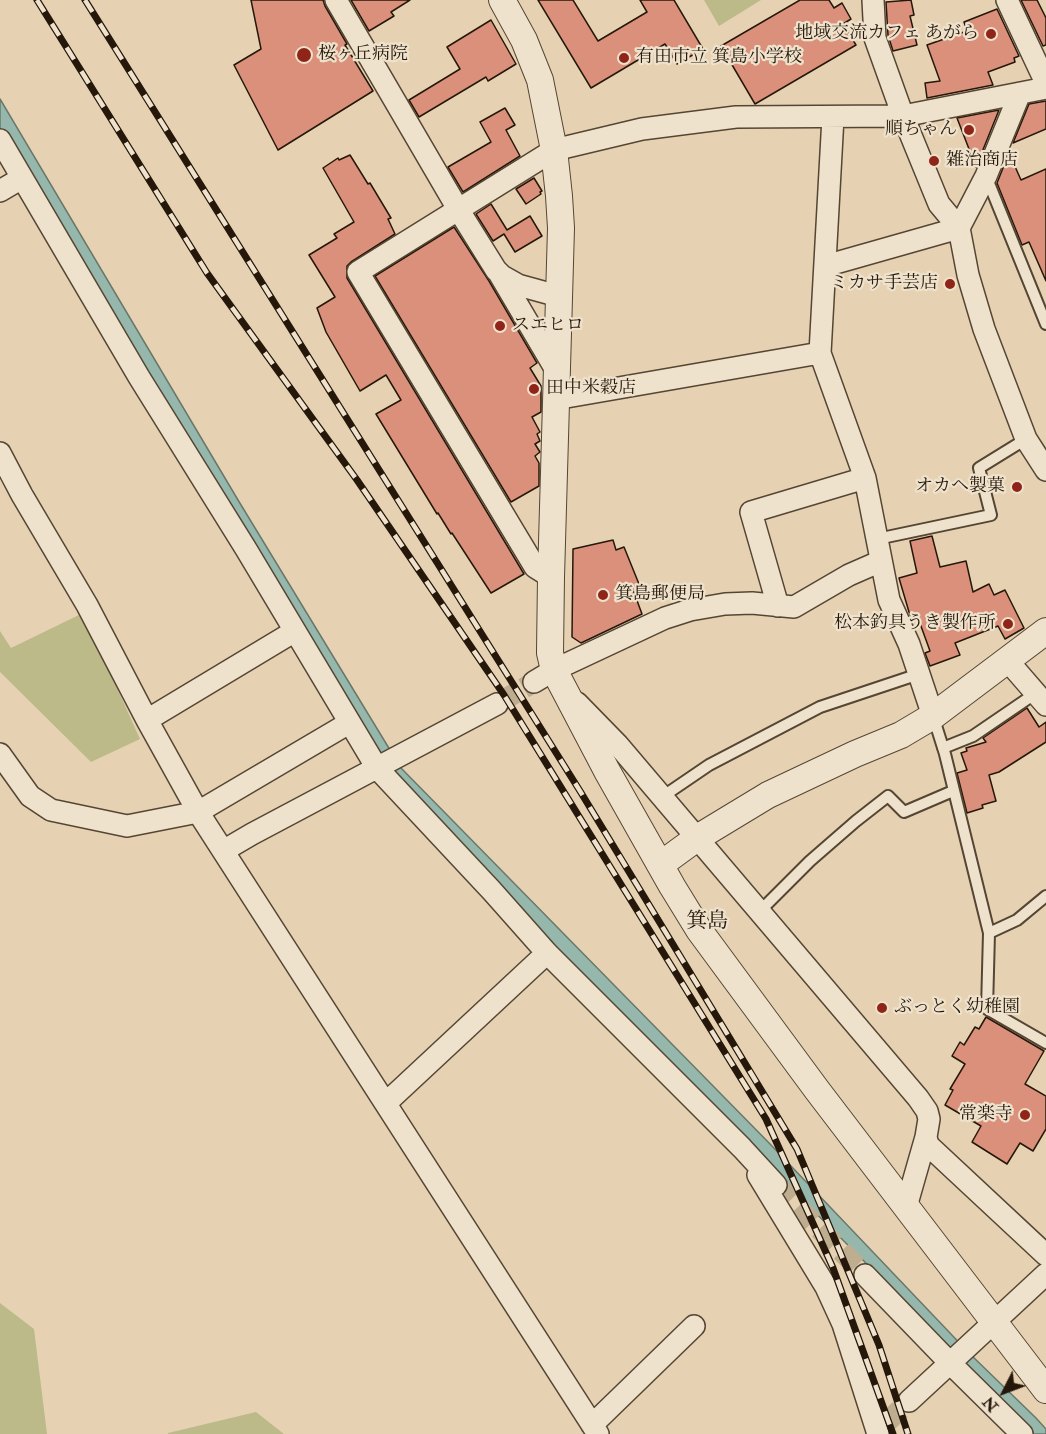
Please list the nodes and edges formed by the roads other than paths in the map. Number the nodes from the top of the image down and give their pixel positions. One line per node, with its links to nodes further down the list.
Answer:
1 (336, 0): 15 (street)
2 (502, 0): 11 (street)
3 (873, 0): 8 (street)
4 (1007, 0): 5 (street)
5 (1046, 83)
6 (1046, 88): 7 (street)
7 (1020, 93): 8 (street); 12 (street)
8 (903, 116): 9 (street); 16 (street)
9 (833, 117): 11 (street); 17 (street)
10 (0, 140): 13 (street)
11 (554, 150): 15 (street); 19 (street)
12 (986, 176): 16 (street); 20 (lane)
13 (22, 178): 14 (street); 32 (street)
14 (0, 190)
15 (458, 209): 18 (street); 30 (street)
16 (959, 228): 17 (street); 24 (street)
17 (825, 266): 21 (street)
18 (496, 270): 19 (street); 22 (street)
19 (558, 296): 22 (street)
20 (1046, 324)
21 (820, 353): 23 (street); 27 (street)
22 (556, 370): 23 (street)
23 (555, 399): 30 (street)
24 (1026, 439): 26 (street); 28 (lane)
25 (0, 453): 40 (street)
26 (1046, 470)
27 (865, 478): 28 (street); 31 (street)
28 (877, 539): 29 (street)
29 (881, 561): 31 (street); 35 (street)
30 (551, 577): 36 (street)
31 (778, 606): 36 (street)
32 (296, 631): 40 (street); 41 (street)
33 (1046, 631): 34 (street)
34 (1007, 660): 37 (street); 39 (street)
35 (919, 674): 39 (street); 46 (lane)
36 (550, 680): 46 (street); 50 (street)
37 (1041, 699): 42 (lane)
38 (497, 704): 44 (street)
39 (933, 716): 42 (lane); 48 (street)
40 (147, 720): 47 (street)
41 (349, 723): 44 (street); 47 (street)
42 (943, 748): 45 (lane)
43 (0, 754): 47 (street)
44 (376, 768): 49 (street); 54 (street)
45 (953, 791): 52 (lane); 53 (lane)
46 (662, 797): 48 (street)
47 (198, 812): 49 (street)
48 (697, 838): 50 (street); 52 (street)
49 (223, 851): 56 (street)
50 (660, 865): 60 (street)
51 (1046, 896): 53 (lane)
52 (760, 911): 57 (street)
53 (989, 933): 55 (lane)
54 (547, 952): 56 (street); 58 (street)
55 (1046, 1043)
56 (386, 1103): 69 (street)
57 (926, 1137): 60 (street); 61 (street)
58 (742, 1148): 59 (street); 70 (street)
59 (776, 1185)
60 (906, 1207): 64 (street)
61 (1046, 1255)
62 (1046, 1274): 64 (street)
63 (865, 1275): 66 (street)
64 (994, 1323): 66 (street); 67 (street)
65 (694, 1326): 69 (street)
66 (950, 1363): 68 (street); 71 (street)
67 (1046, 1390)
68 (909, 1401)
69 (595, 1429)
70 (881, 1429)
71 (1022, 1434)

